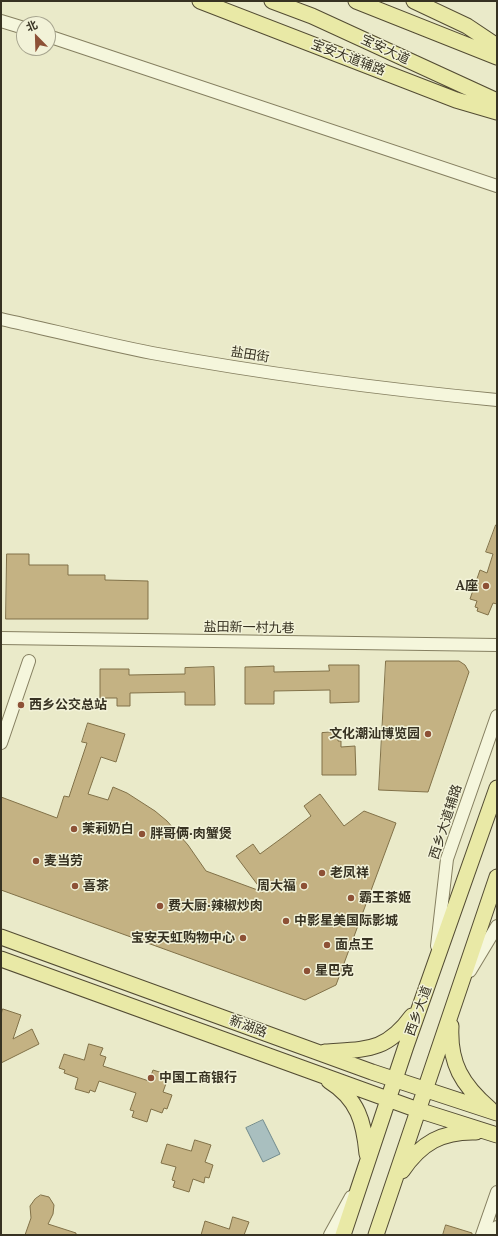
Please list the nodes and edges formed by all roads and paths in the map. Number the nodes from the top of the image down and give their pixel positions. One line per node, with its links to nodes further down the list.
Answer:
1 (200, 1): 11 (main road, 宝安大道辅路)
2 (272, 1): 10 (main road, 宝安大道)
3 (356, 1): 9 (main road)
4 (414, 1): 8 (main road)
5 (1, 21): 6 (street)
6 (16, 26)
7 (56, 39): 12 (street)
8 (497, 46)
9 (497, 57)
10 (497, 101)
11 (497, 112)
12 (497, 186)
13 (1, 319): 14 (street, 盐田街)
14 (497, 400)
15 (1, 638): 16 (street, 盐田新一村九巷)
16 (497, 645)
17 (29, 661): 19 (street)
18 (497, 716): 25 (street, 西乡大道辅路)
19 (1, 743)
20 (497, 788): 25 (main road, 西乡大道)
21 (497, 877): 26 (main road)
22 (497, 926): 26 (street)
23 (1, 937): 29 (main road, 新湖路)
24 (1, 959): 30 (main road, 新湖路)
25 (435, 965): 27 (main road, 西乡大道)
26 (460, 987): 28 (main road)
27 (422, 1002): 29 (main road); 31 (main road, 西乡大道)
28 (453, 1007): 32 (main road); 35 (main road)
29 (319, 1053): 31 (main road, 新湖路)
30 (314, 1073): 33 (main road, 新湖路); 37 (main road)
31 (395, 1080): 32 (main road, 新湖路); 33 (main road, 西乡大道)
32 (424, 1090): 34 (main road); 35 (main road, 新湖路)
33 (388, 1100): 34 (main road, 新湖路); 37 (main road, 西乡大道)
34 (418, 1110): 36 (main road, 新湖路); 38 (main road)
35 (495, 1112)
36 (494, 1134): 38 (main road)
37 (365, 1168): 42 (street); 43 (main road, 西乡大道)
38 (393, 1183): 41 (main road)
39 (497, 1192): 44 (street)
40 (497, 1227): 45 (street)
41 (376, 1234)
42 (330, 1235)
43 (343, 1235)
44 (482, 1235)
45 (494, 1235)

